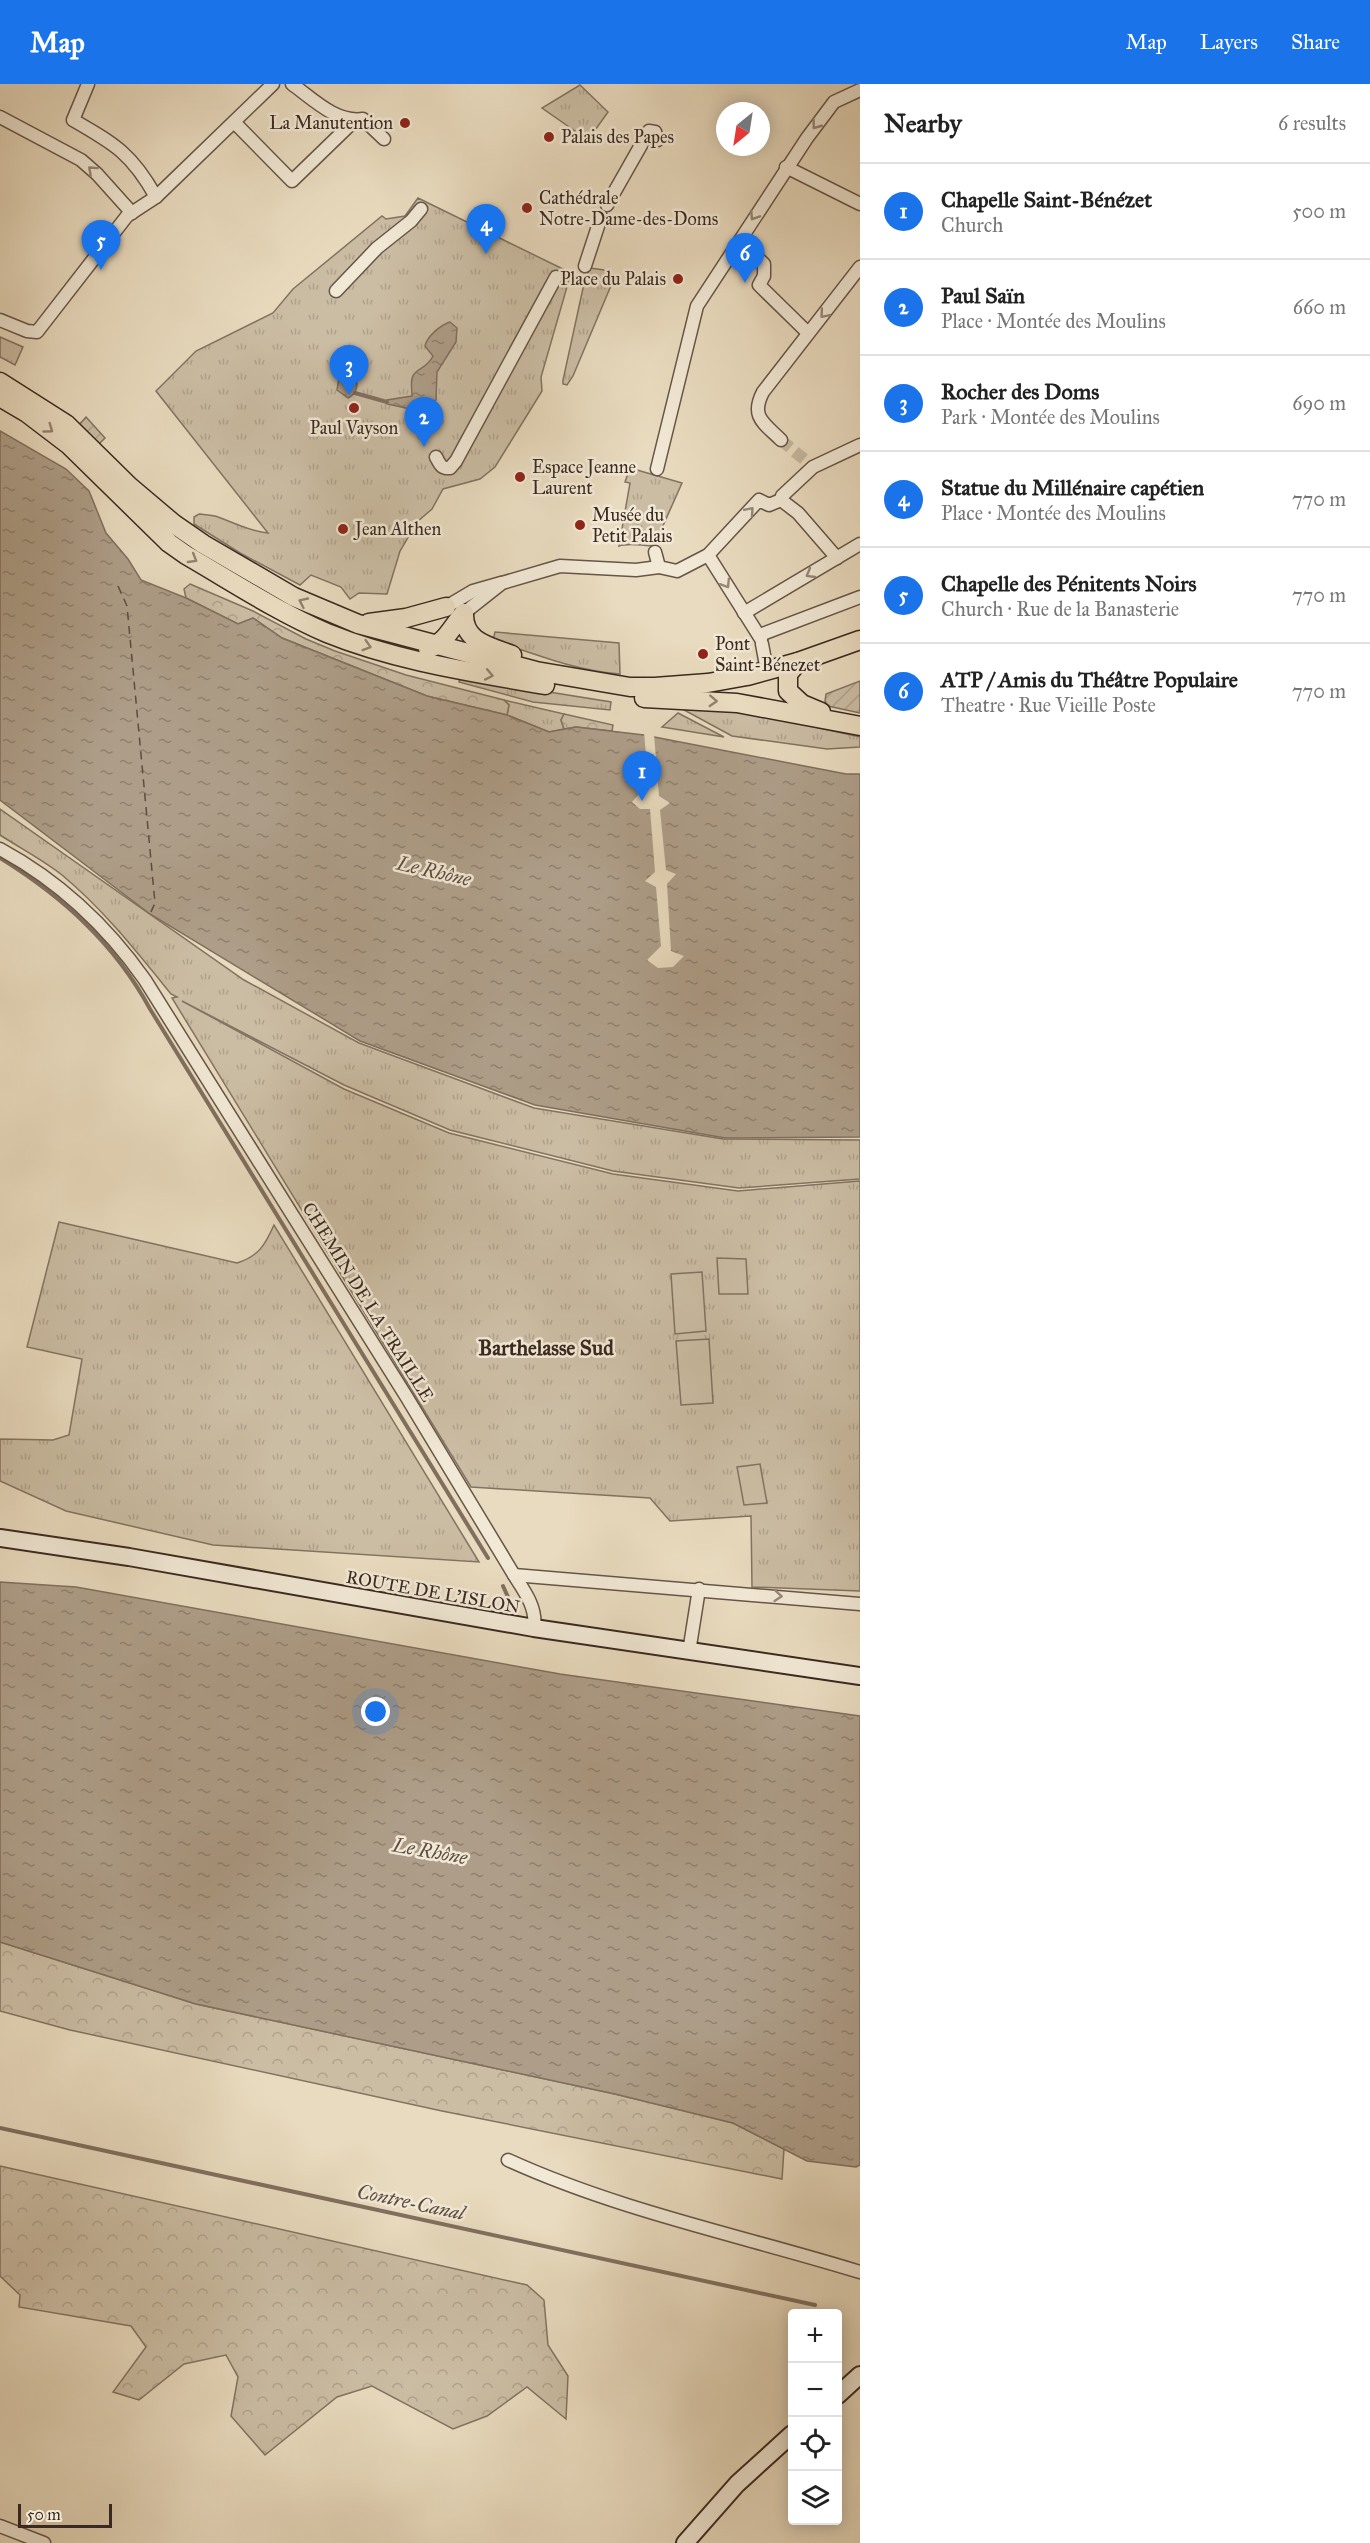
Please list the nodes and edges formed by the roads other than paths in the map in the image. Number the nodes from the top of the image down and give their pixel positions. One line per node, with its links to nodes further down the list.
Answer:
1 (88, 84): 11 (street)
2 (273, 84): 7 (street)
3 (292, 84): 6 (street)
4 (860, 90): 10 (street, one-way to 10)
5 (0, 117): 15 (street, one-way to 5)
6 (354, 121): 7 (street); 8 (street)
7 (234, 122): 11 (street)
8 (384, 139)
9 (658, 140): 13 (street)
10 (786, 167): 12 (street); 29 (street, one-way to 29)
11 (156, 197): 15 (street)
12 (860, 204)
13 (607, 205)
14 (421, 209): 21 (street)
15 (132, 213): 22 (street)
16 (602, 217): 18 (street)
17 (743, 244): 23 (street)
18 (585, 266)
19 (860, 267): 23 (street, one-way to 23)
20 (556, 277): 28 (street)
21 (336, 291)
22 (0, 320)
23 (808, 333): 26 (street)
24 (0, 382): 41 (main road, one-way to 24)
25 (0, 397): 45 (main road, one-way to 45)
26 (781, 440)
27 (860, 445): 30 (street)
28 (436, 457)
29 (654, 464)
30 (781, 500): 33 (street, one-way to 30); 34 (street)
31 (860, 544): 34 (street)
32 (655, 552): 35 (street)
33 (708, 555): 35 (street); 40 (street, one-way to 40)
34 (837, 558): 40 (street, one-way to 40)
35 (658, 567): 36 (street)
36 (502, 583): 38 (street); 39 (street)
37 (860, 597): 42 (street)
38 (446, 607): 41 (main road); 44 (main road)
39 (464, 612): 44 (main road); 49 (main road)
40 (744, 613): 42 (street)
41 (358, 624): 44 (main road)
42 (761, 639): 48 (street)
43 (860, 640): 46 (main road)
44 (437, 645): 45 (main road); 47 (main road); 49 (main road)
45 (391, 654): 47 (main road)
46 (798, 662): 48 (main road); 51 (main road)
47 (455, 668): 50 (main road, one-way to 50)
48 (767, 671): 50 (main road); 51 (main road)
49 (578, 680): 50 (main road)
50 (632, 692): 52 (main road, one-way to 52)
51 (802, 704): 52 (main road)
52 (856, 725)
53 (0, 849): 55 (street, CHEMIN DE LA TRAILLE)
54 (0, 1538): 58 (street, ROUTE DE L'ISLON)
55 (514, 1575): 56 (street); 58 (street, CHEMIN DE LA TRAILLE)
56 (699, 1590): 57 (street, one-way to 57); 59 (street)
57 (860, 1604)
58 (534, 1628): 59 (street, ROUTE DE L'ISLON)
59 (689, 1652): 60 (street, ROUTE DE L'ISLON)
60 (860, 1676)
61 (508, 2160): 62 (street)
62 (860, 2272)
63 (860, 2375): 64 (street)
64 (842, 2391)
65 (788, 2438): 68 (street)
66 (0, 2526): 67 (street)
67 (44, 2543)
68 (685, 2543)

